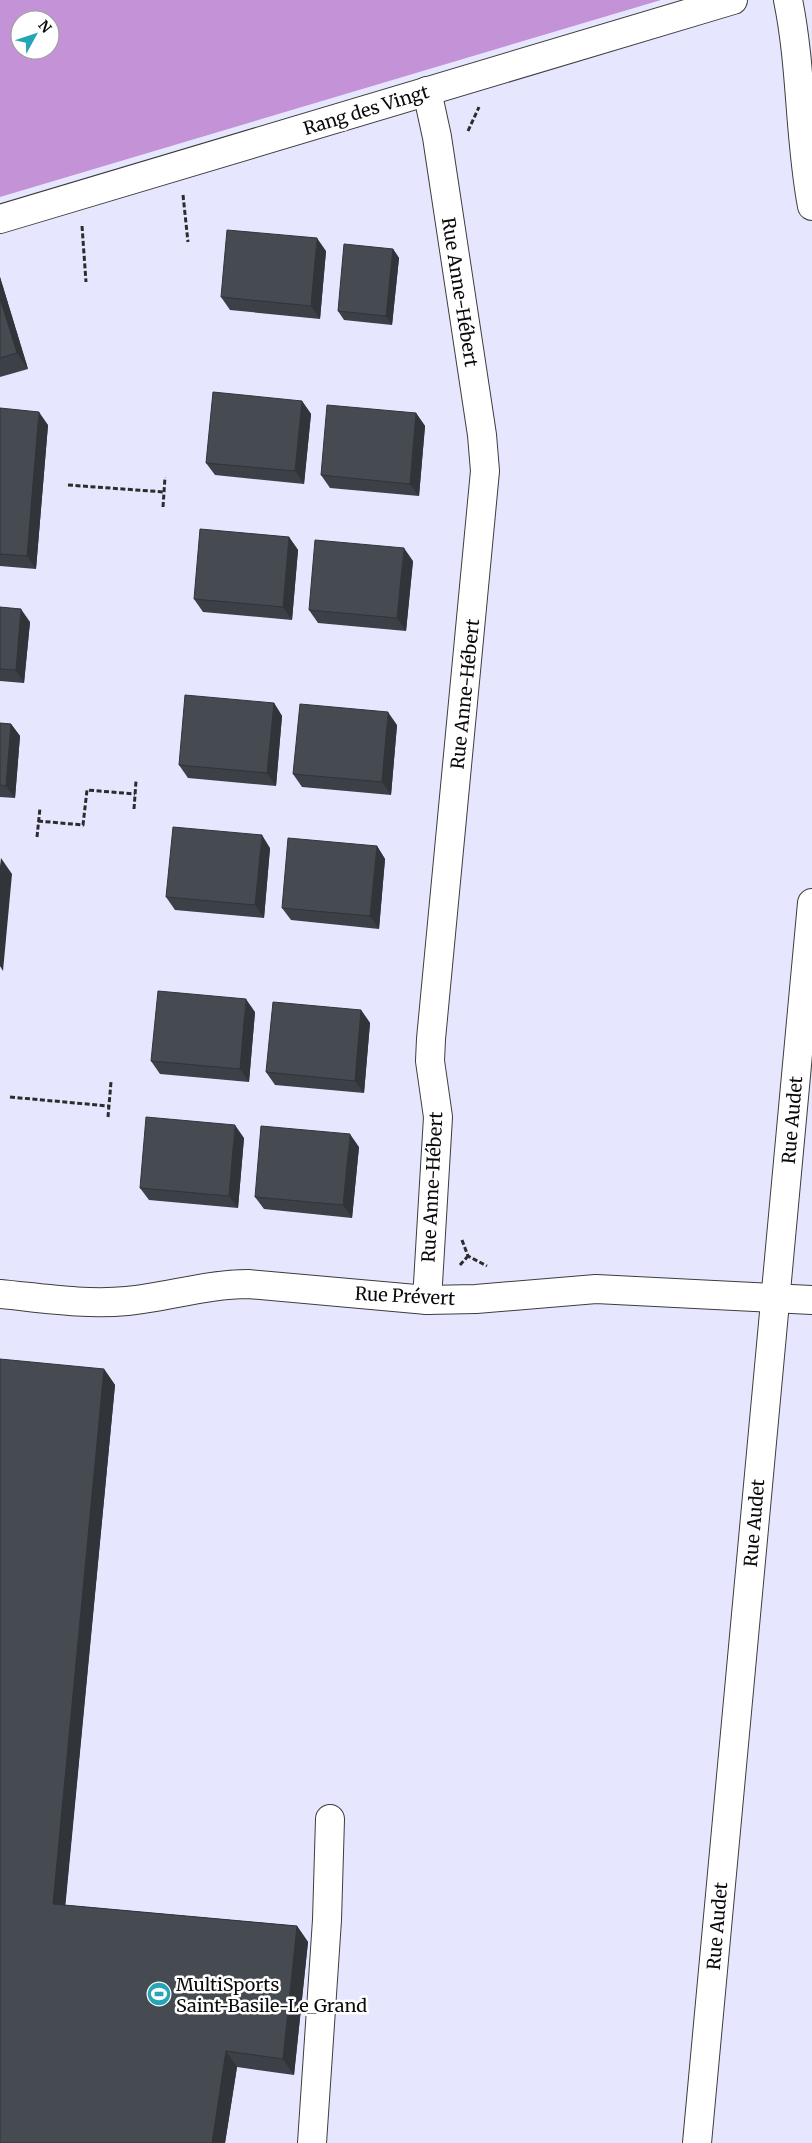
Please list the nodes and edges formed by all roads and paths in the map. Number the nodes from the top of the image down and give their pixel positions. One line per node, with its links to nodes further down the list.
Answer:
1 (733, 0): 3 (street, Rang des Vingt)
2 (788, 0): 6 (street)
3 (427, 91): 4 (street, Rang des Vingt); 27 (street, Rue Anne-Hébert)
4 (180, 166): 5 (street, Rang des Vingt); 8 (path)
5 (80, 196): 7 (street, Rang des Vingt); 9 (path)
6 (812, 206)
7 (0, 219)
8 (188, 242)
9 (86, 282)
10 (165, 477): 12 (path)
11 (68, 485): 12 (path)
12 (164, 492): 13 (path)
13 (163, 507)
14 (136, 781): 15 (path)
15 (135, 794): 17 (path); 18 (path)
16 (40, 808): 18 (path)
17 (134, 810)
18 (38, 821): 19 (path)
19 (37, 837)
20 (812, 903): 26 (street, Rue Audet)
21 (111, 1082): 23 (path)
22 (10, 1097): 23 (path)
23 (108, 1106): 24 (path)
24 (108, 1117)
25 (0, 1294): 27 (street, Rue Prévert)
26 (776, 1297): 27 (street, Rue Prévert); 28 (street, Rue Prévert); 31 (street, Rue Audet)
27 (427, 1300)
28 (812, 1300)
29 (330, 1819): 30 (street)
30 (312, 2143)
31 (697, 2143)

